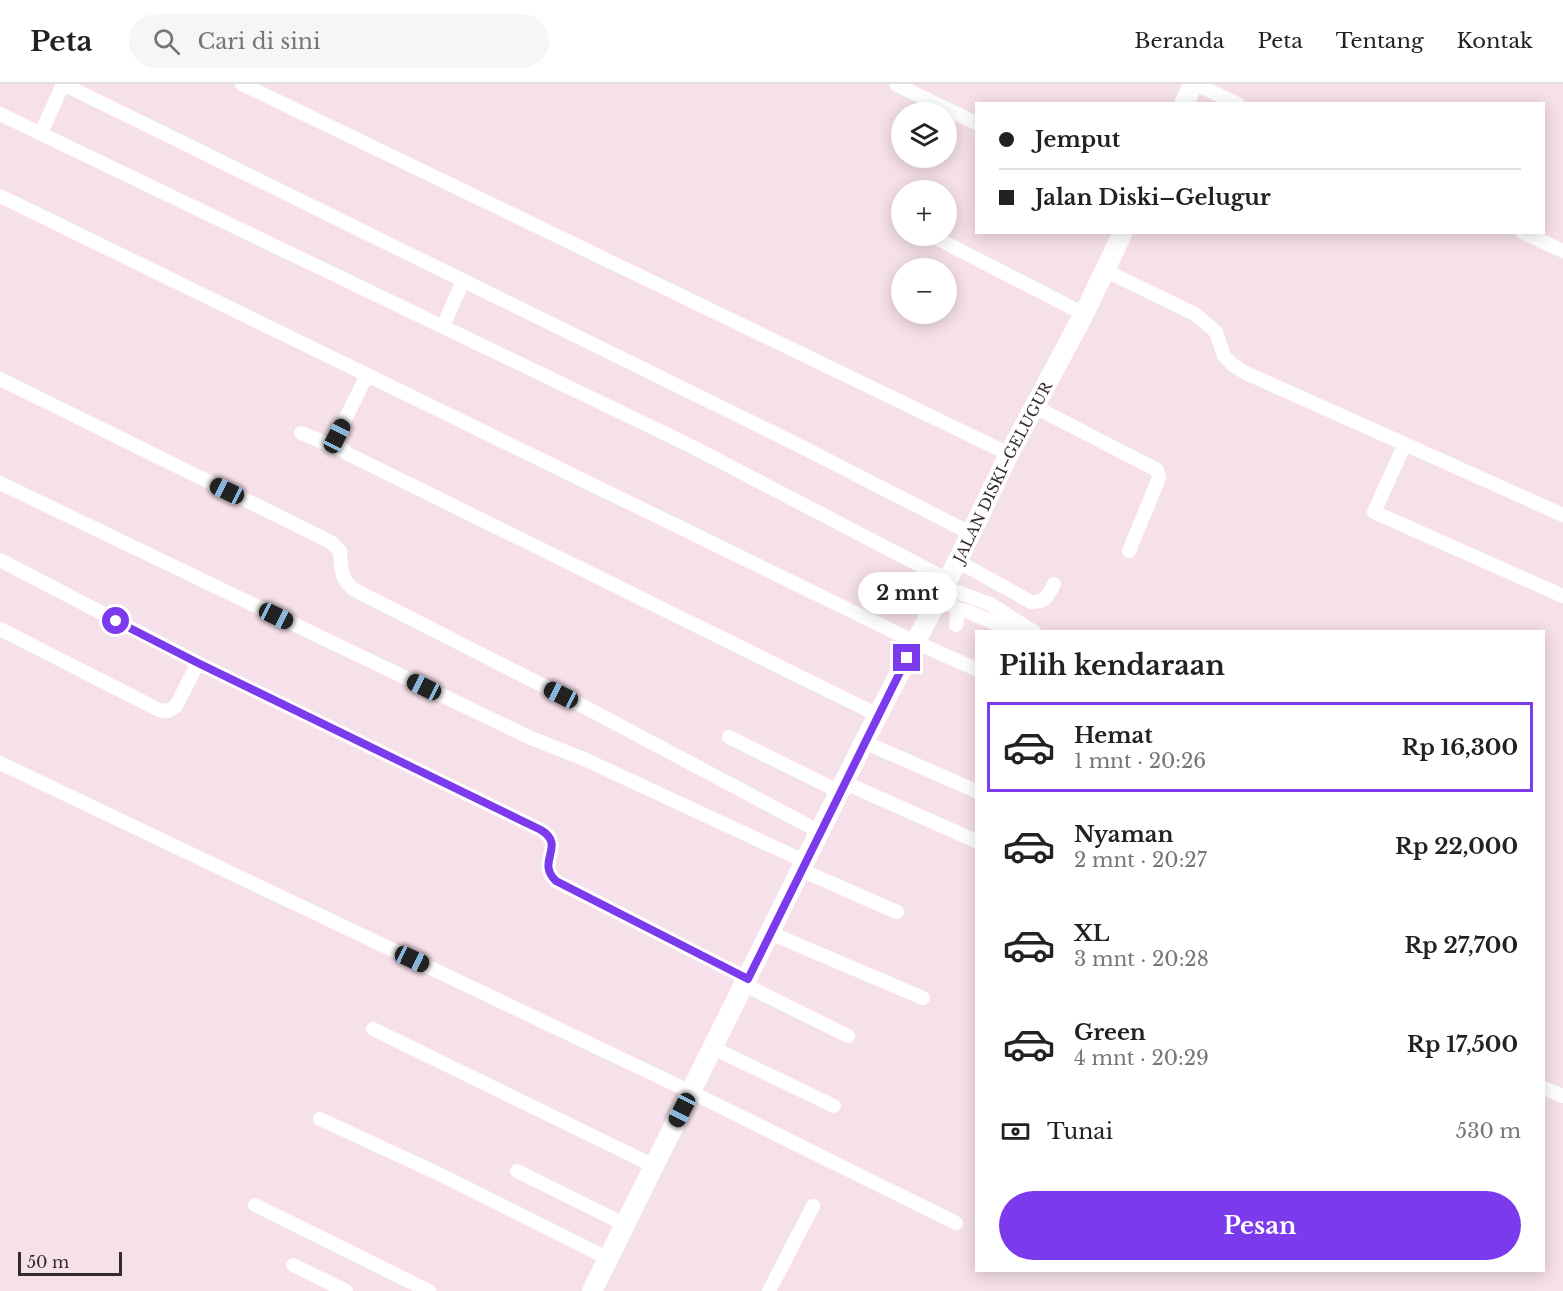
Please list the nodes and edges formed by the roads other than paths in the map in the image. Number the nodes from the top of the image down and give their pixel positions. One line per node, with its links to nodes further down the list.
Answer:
1 (242, 84): 24 (street)
2 (1194, 84): 4 (main road); 5 (street)
3 (897, 85): 7 (street)
4 (1185, 102)
5 (1234, 102)
6 (0, 114): 8 (street)
7 (975, 123)
8 (41, 133): 15 (street); 17 (street)
9 (0, 196): 18 (street)
10 (1122, 234): 14 (main road, JALAN DISKI–GELUGUR)
11 (1526, 234): 13 (street)
12 (951, 246): 16 (street)
13 (1563, 251)
14 (1106, 271): 16 (main road, JALAN DISKI–GELUGUR); 22 (street)
15 (463, 281): 17 (street); 27 (street)
16 (1084, 314): 20 (main road, JALAN DISKI–GELUGUR)
17 (443, 326): 32 (street)
18 (367, 375): 23 (street); 38 (street)
19 (0, 379): 47 (street)
20 (1035, 407): 24 (main road, JALAN DISKI–GELUGUR); 28 (street)
21 (301, 433): 23 (street)
22 (1405, 444): 26 (street); 33 (street)
23 (340, 449): 41 (street)
24 (1009, 454): 27 (main road, JALAN DISKI–GELUGUR)
25 (0, 483): 49 (street)
26 (1563, 516)
27 (970, 533): 30 (main road, JALAN DISKI–GELUGUR)
28 (1129, 551)
29 (0, 560): 39 (street)
30 (957, 561): 31 (street); 32 (main road, JALAN DISKI–GELUGUR)
31 (1054, 584)
32 (950, 595): 34 (street); 36 (street); 37 (street); 38 (main road, JALAN DISKI–GELUGUR)
33 (1563, 596)
34 (956, 625)
35 (0, 629): 39 (street)
36 (1010, 630)
37 (1031, 630)
38 (915, 642): 40 (street); 41 (main road, JALAN DISKI–GELUGUR)
39 (198, 663): 52 (street)
40 (975, 669)
41 (878, 715): 43 (main road, JALAN DISKI–GELUGUR)
42 (729, 737): 45 (street)
43 (864, 742): 45 (main road, JALAN DISKI–GELUGUR); 46 (street)
44 (0, 763): 58 (street)
45 (842, 788): 47 (main road, JALAN DISKI–GELUGUR); 48 (street)
46 (975, 791)
47 (820, 831): 49 (main road, JALAN DISKI–GELUGUR)
48 (975, 841)
49 (803, 866): 50 (street); 51 (main road, JALAN DISKI–GELUGUR)
50 (897, 912)
51 (770, 933): 52 (main road, JALAN DISKI–GELUGUR); 53 (street)
52 (746, 982): 55 (street); 56 (main road, JALAN DISKI–GELUGUR)
53 (923, 998)
54 (373, 1029): 62 (street)
55 (848, 1035)
56 (713, 1048): 58 (main road, JALAN DISKI–GELUGUR); 60 (street)
57 (1545, 1088): 59 (street)
58 (691, 1092): 62 (main road, JALAN DISKI–GELUGUR); 66 (street)
59 (1563, 1096)
60 (834, 1106)
61 (320, 1119): 68 (street)
62 (654, 1166): 67 (main road, JALAN DISKI–GELUGUR)
63 (518, 1172): 67 (street)
64 (255, 1205): 71 (street)
65 (813, 1206): 73 (street)
66 (956, 1222)
67 (626, 1224): 68 (main road, JALAN DISKI–GELUGUR)
68 (609, 1259): 72 (main road, JALAN DISKI–GELUGUR)
69 (293, 1265): 70 (street)
70 (346, 1291)
71 (429, 1291)
72 (592, 1291)
73 (769, 1291)

